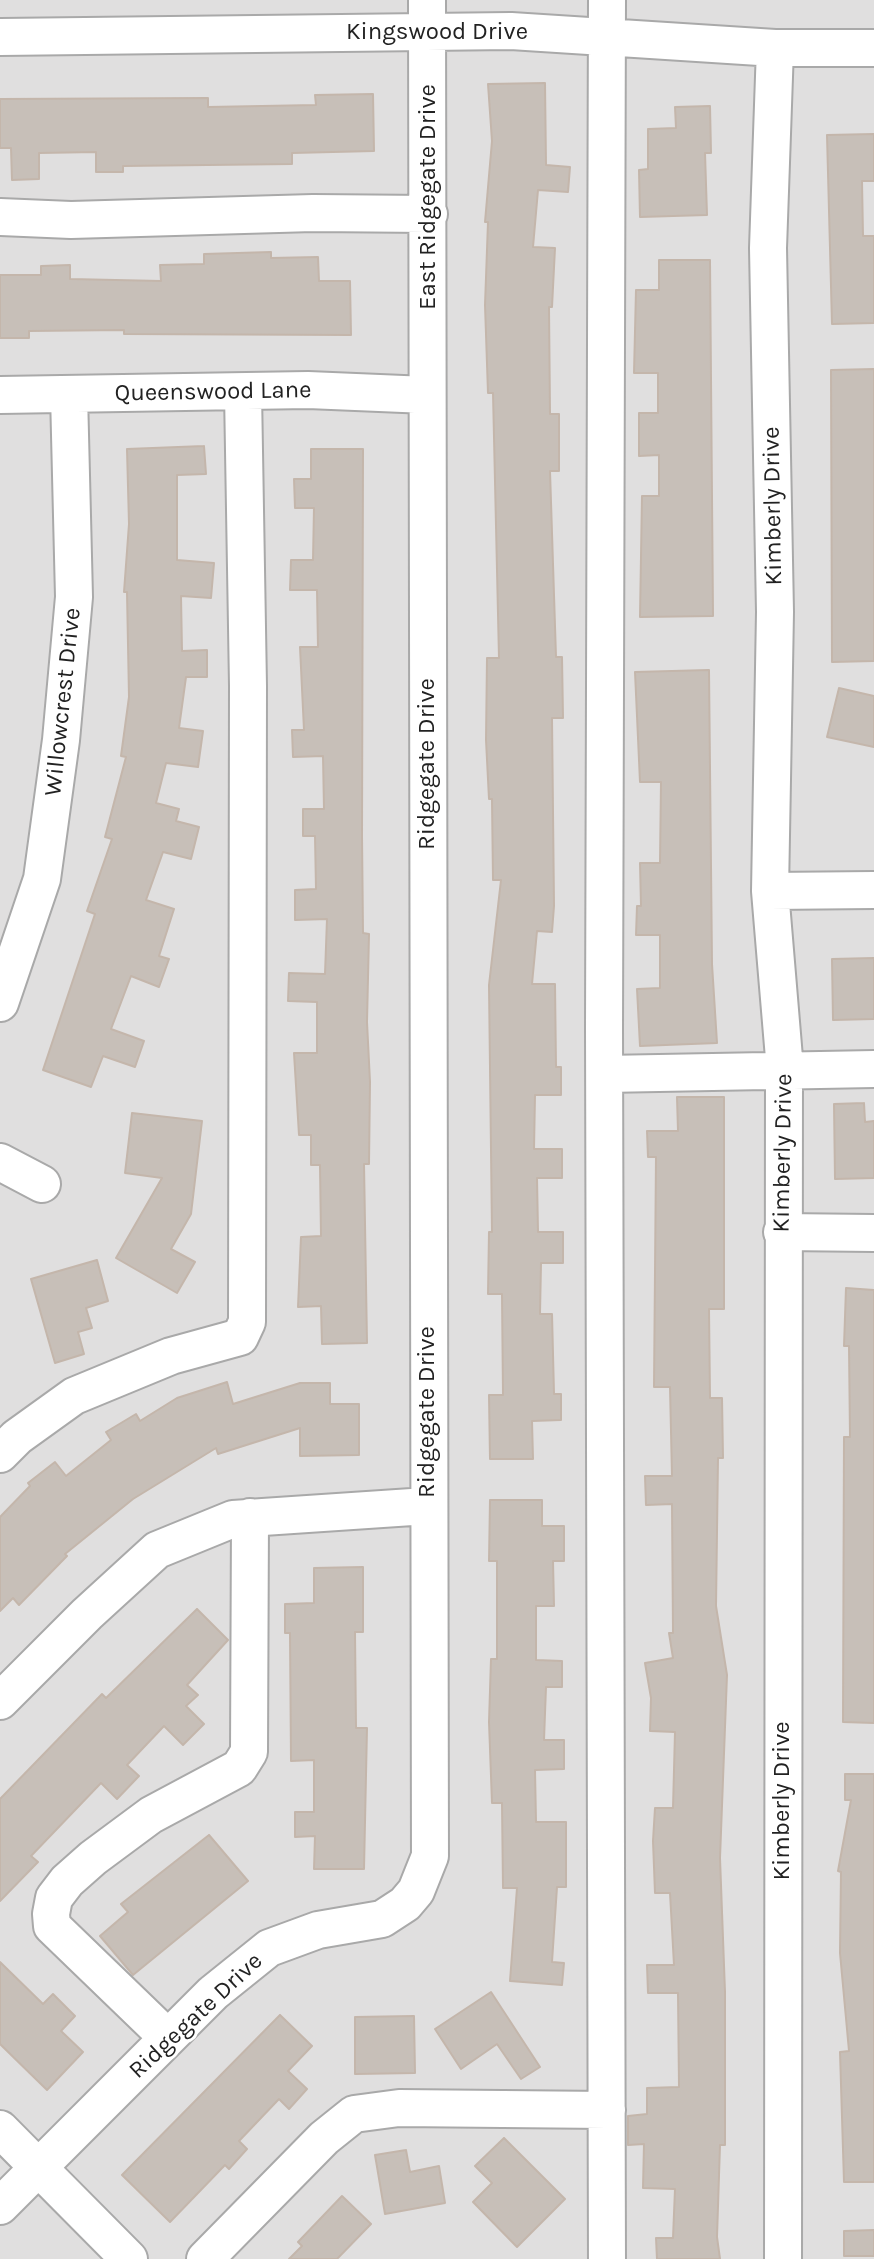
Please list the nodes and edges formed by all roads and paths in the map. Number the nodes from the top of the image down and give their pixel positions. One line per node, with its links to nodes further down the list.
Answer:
1 (607, 0): 4 (street)
2 (427, 15): 3 (street, Kingswood Drive); 4 (street, Kingswood Drive); 7 (street, East Ridgegate Drive)
3 (0, 37)
4 (607, 37): 5 (street, Kingswood Drive); 18 (street)
5 (775, 48): 6 (street, Kingswood Drive); 14 (street, Kimberly Drive)
6 (874, 48)
7 (429, 214): 8 (street); 12 (street, East Ridgegate Drive)
8 (0, 217)
9 (243, 392): 10 (street, Queenswood Lane); 12 (street, Queenswood Lane); 23 (street)
10 (69, 394): 11 (street, Queenswood Lane); 15 (street, Willowcrest Drive)
11 (0, 395)
12 (427, 395): 24 (street, Ridgegate Drive)
13 (874, 890): 14 (street)
14 (770, 891): 16 (street, Kimberly Drive)
15 (0, 1003)
16 (784, 1069): 17 (street); 18 (street); 21 (street, Kimberly Drive)
17 (874, 1069)
18 (605, 1074): 28 (street)
19 (0, 1162): 20 (street)
20 (42, 1184)
21 (782, 1232): 22 (street); 35 (street, Kimberly Drive)
22 (874, 1233)
23 (0, 1454)
24 (427, 1506): 25 (street); 27 (street, Ridgegate Drive)
25 (250, 1517): 26 (street); 27 (street)
26 (0, 1701)
27 (168, 2038): 30 (street, Ridgegate Drive)
28 (607, 2110): 33 (street); 34 (street)
29 (0, 2129): 30 (street)
30 (39, 2168): 31 (street, Ridgegate Drive); 32 (street)
31 (0, 2206)
32 (129, 2259)
33 (205, 2259)
34 (607, 2259)
35 (783, 2259)

